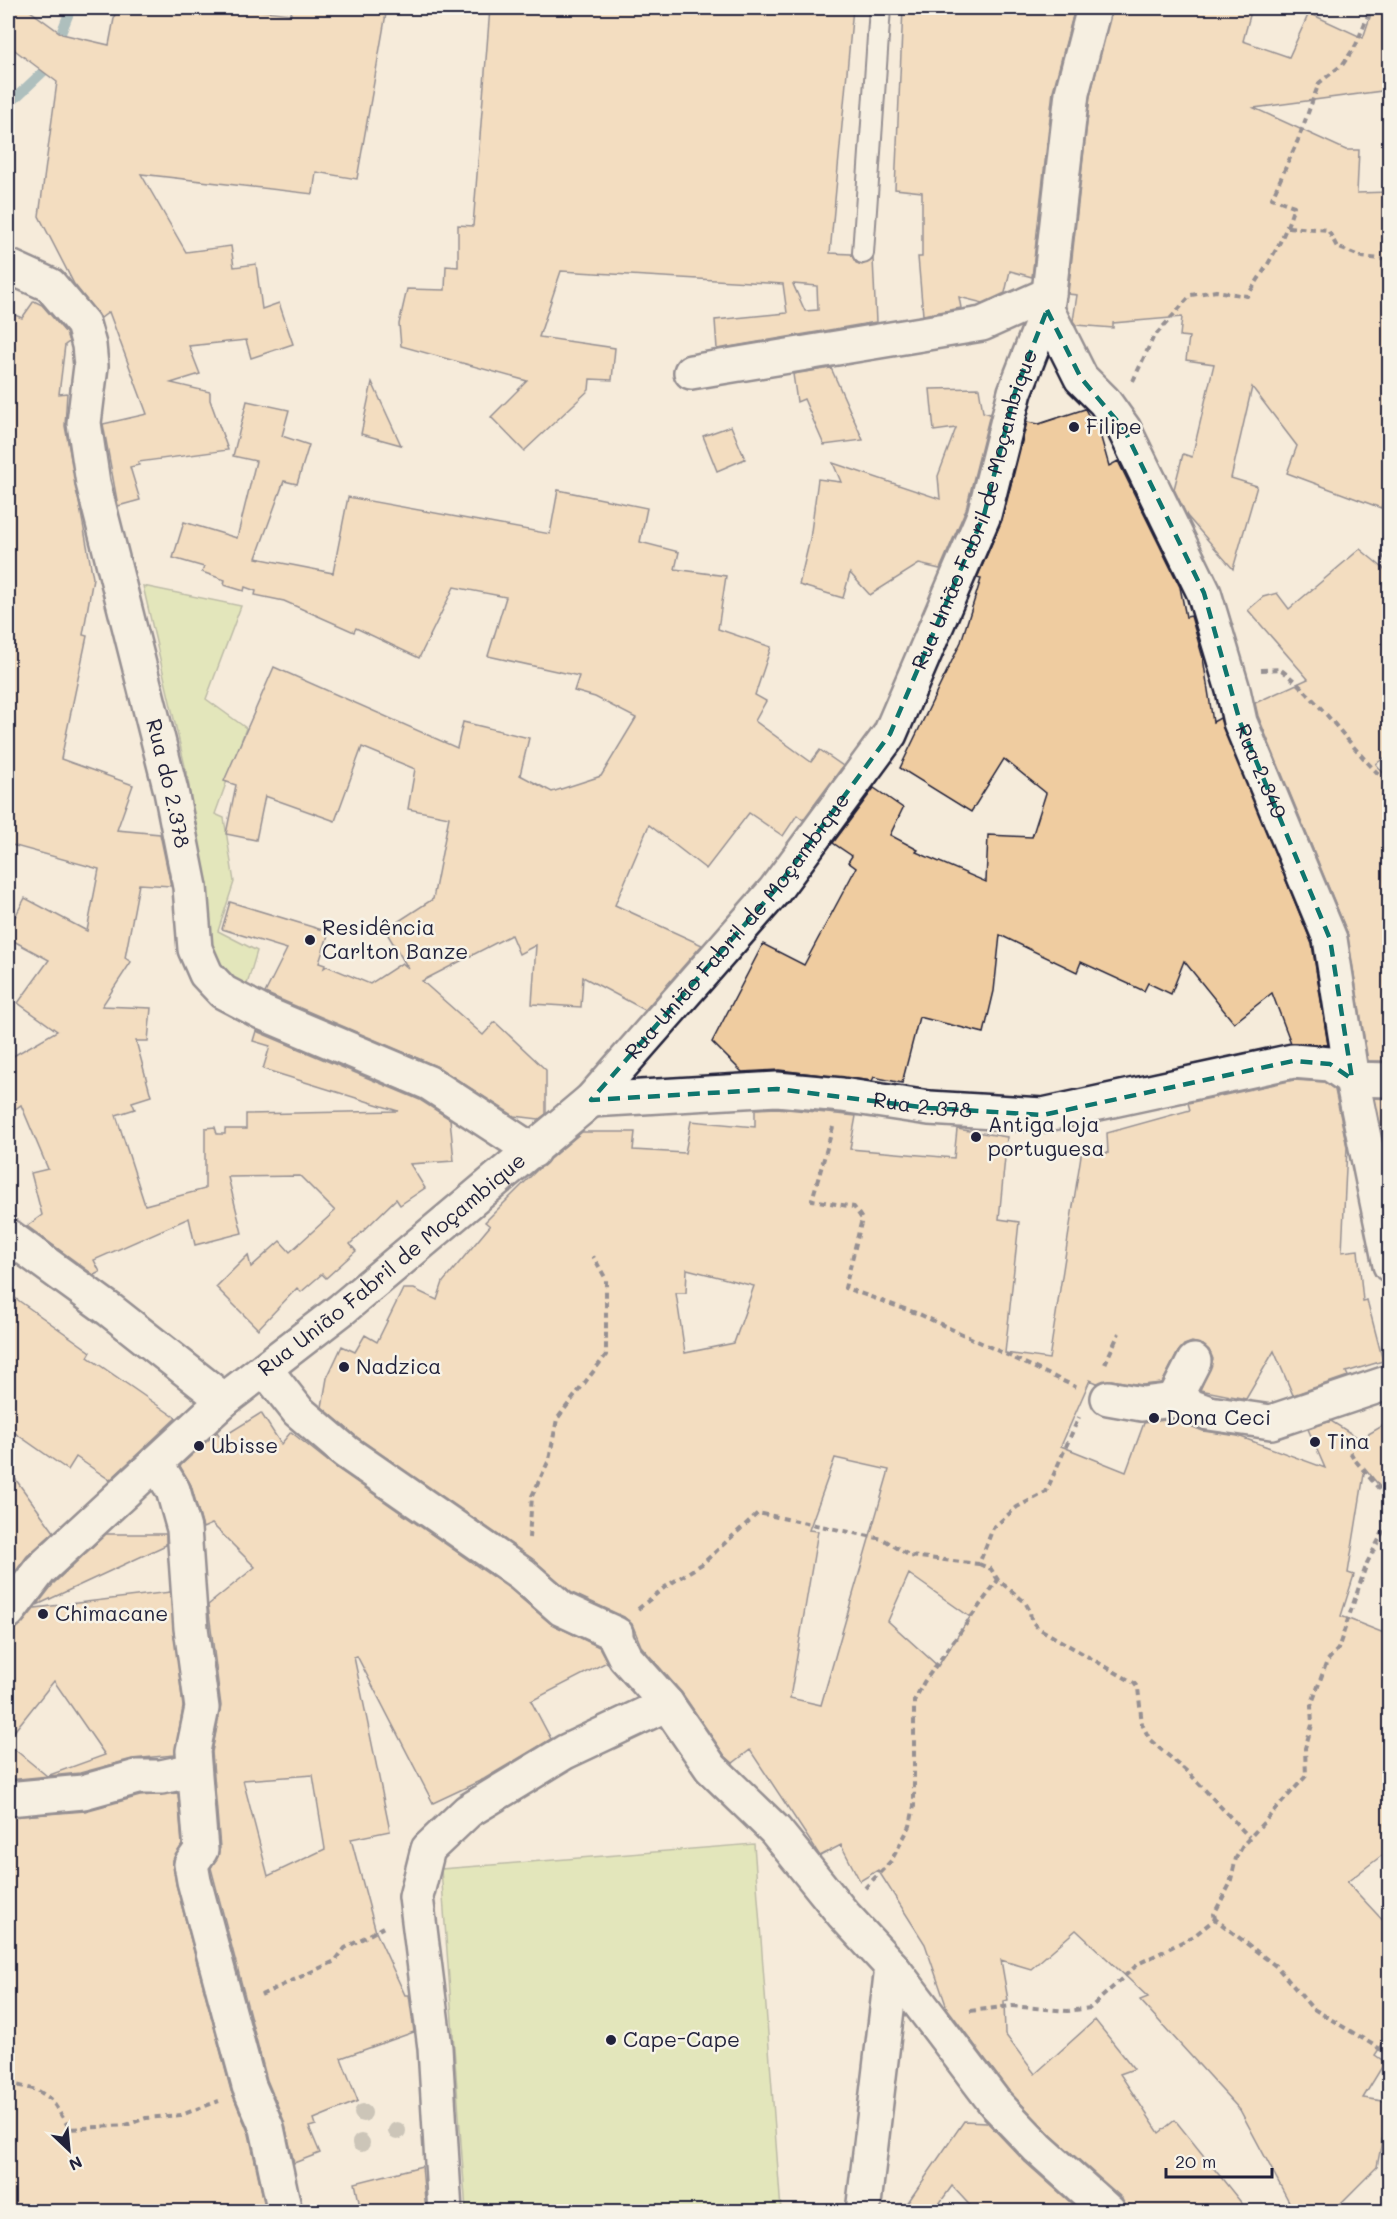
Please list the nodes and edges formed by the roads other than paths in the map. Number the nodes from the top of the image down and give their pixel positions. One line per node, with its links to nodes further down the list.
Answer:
1 (880, 8): 3 (lane)
2 (1094, 8): 5 (street, Rua União Fabril de Moçambique)
3 (863, 253)
4 (8, 266): 10 (street, Rua do 2.378)
5 (1048, 302): 6 (street); 7 (street, Rua 2.349); 9 (street, Rua União Fabril de Moçambique)
6 (691, 372)
7 (1352, 1079): 8 (street, Rua 2.378); 9 (street, Rua 2.378); 12 (street, Rua 2.349)
8 (1389, 1080)
9 (591, 1100): 10 (street, Rua União Fabril de Moçambique)
10 (533, 1151): 14 (street, Rua União Fabril de Moçambique)
11 (8, 1236): 17 (street)
12 (1389, 1265)
13 (1194, 1361): 18 (street)
14 (265, 1369): 17 (street, Rua União Fabril de Moçambique); 21 (street)
15 (1389, 1382): 18 (street)
16 (1098, 1396): 18 (street)
17 (224, 1400): 19 (street, Rua União Fabril de Moçambique)
18 (1174, 1400)
19 (156, 1463): 20 (street, Rua União Fabril de Moçambique); 22 (street)
20 (8, 1612)
21 (668, 1704): 24 (street); 26 (street)
22 (194, 1770): 23 (street); 25 (street)
23 (8, 1799)
24 (892, 1967): 27 (street); 28 (street)
25 (285, 2211)
26 (446, 2211)
27 (863, 2211)
28 (1109, 2211)

